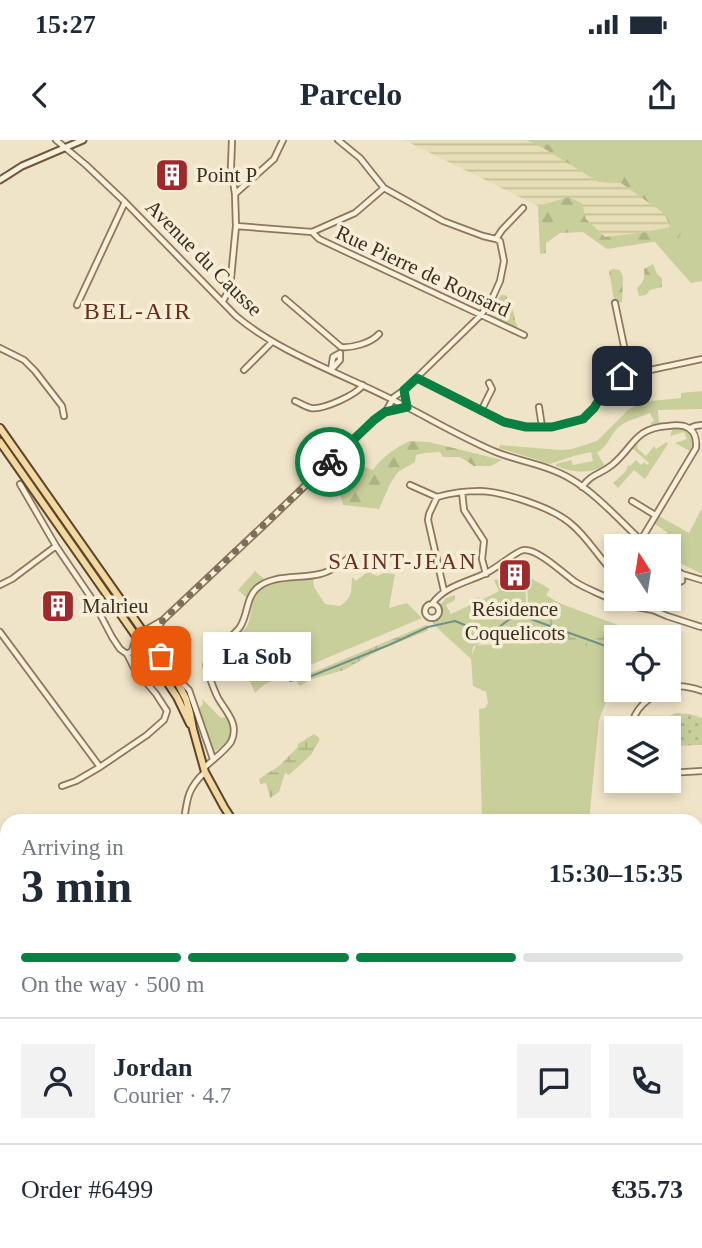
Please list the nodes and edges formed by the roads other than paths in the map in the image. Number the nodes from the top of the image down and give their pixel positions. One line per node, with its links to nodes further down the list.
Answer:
1 (56, 140): 6 (street, Avenue du Causse)
2 (83, 140): 6 (street)
3 (232, 140): 9 (street)
4 (283, 140): 9 (street)
5 (338, 140): 8 (street)
6 (65, 147): 7 (street); 10 (street, Avenue du Causse)
7 (0, 180)
8 (384, 188): 13 (street); 14 (street)
9 (235, 194): 12 (street)
10 (125, 202): 16 (street, Avenue du Causse); 18 (street)
11 (523, 208): 14 (street)
12 (236, 226): 13 (street); 16 (street)
13 (312, 232): 19 (street, Rue Pierre de Ronsard)
14 (496, 239): 19 (street)
15 (285, 299): 24 (street)
16 (223, 301): 22 (street, Avenue du Causse)
17 (615, 303): 28 (street)
18 (77, 305)
19 (481, 315): 21 (street, Rue Pierre de Ronsard); 29 (street)
20 (379, 334): 24 (street)
21 (524, 335)
22 (272, 342): 26 (street); 27 (street, Avenue du Causse)
23 (0, 348): 39 (street)
24 (340, 350): 27 (street)
25 (702, 359): 28 (street)
26 (244, 370)
27 (331, 370): 31 (street, Avenue du Causse)
28 (630, 375): 41 (street)
29 (417, 378): 32 (street); 38 (street)
30 (489, 383): 38 (street)
31 (363, 385): 33 (street, Avenue du Causse); 34 (street)
32 (404, 390): 33 (street); 35 (street)
33 (393, 399): 35 (street, Avenue du Causse); 37 (street)
34 (295, 401)
35 (407, 407): 37 (street); 49 (street, Avenue du Causse)
36 (539, 407): 41 (street)
37 (386, 411): 68 (street)
38 (481, 411): 41 (street)
39 (64, 416)
40 (702, 425): 43 (street)
41 (542, 427)
42 (0, 428): 70 (main road)
43 (690, 428): 46 (street); 49 (street)
44 (702, 438): 46 (street)
45 (0, 442): 73 (main road)
46 (697, 443): 53 (street)
47 (20, 484): 56 (street)
48 (411, 485): 51 (street)
49 (582, 487): 54 (street, Avenue du Causse)
50 (462, 492): 51 (street); 58 (street); 59 (street)
51 (437, 497): 64 (street)
52 (632, 501): 53 (street)
53 (655, 515): 55 (street)
54 (634, 534)
55 (644, 534)
56 (55, 546): 63 (street); 75 (street)
57 (352, 555): 83 (street)
58 (604, 564)
59 (486, 574): 64 (street); 65 (street)
60 (682, 574): 61 (street); 62 (street)
61 (702, 580)
62 (681, 582)
63 (0, 585)
64 (444, 591): 66 (street)
65 (604, 596)
66 (432, 604)
67 (655, 611): 69 (street)
68 (163, 620): 70 (street); 74 (street)
69 (702, 626): 72 (street)
70 (144, 631): 74 (main road)
71 (0, 632): 84 (street)
72 (701, 633)
73 (136, 637): 75 (street); 76 (main road)
74 (156, 648): 77 (main road)
75 (129, 652): 76 (street); 84 (street)
76 (147, 652): 82 (main road)
77 (173, 674): 82 (main road); 83 (street)
78 (681, 686): 79 (street)
79 (702, 691)
80 (645, 702): 81 (street)
81 (635, 716)
82 (193, 729): 85 (main road)
83 (213, 759): 85 (street)
84 (100, 767): 88 (street)
85 (205, 770): 89 (street); 90 (main road)
86 (702, 771): 87 (street)
87 (681, 772)
88 (62, 786)
89 (185, 814)
90 (228, 814)

